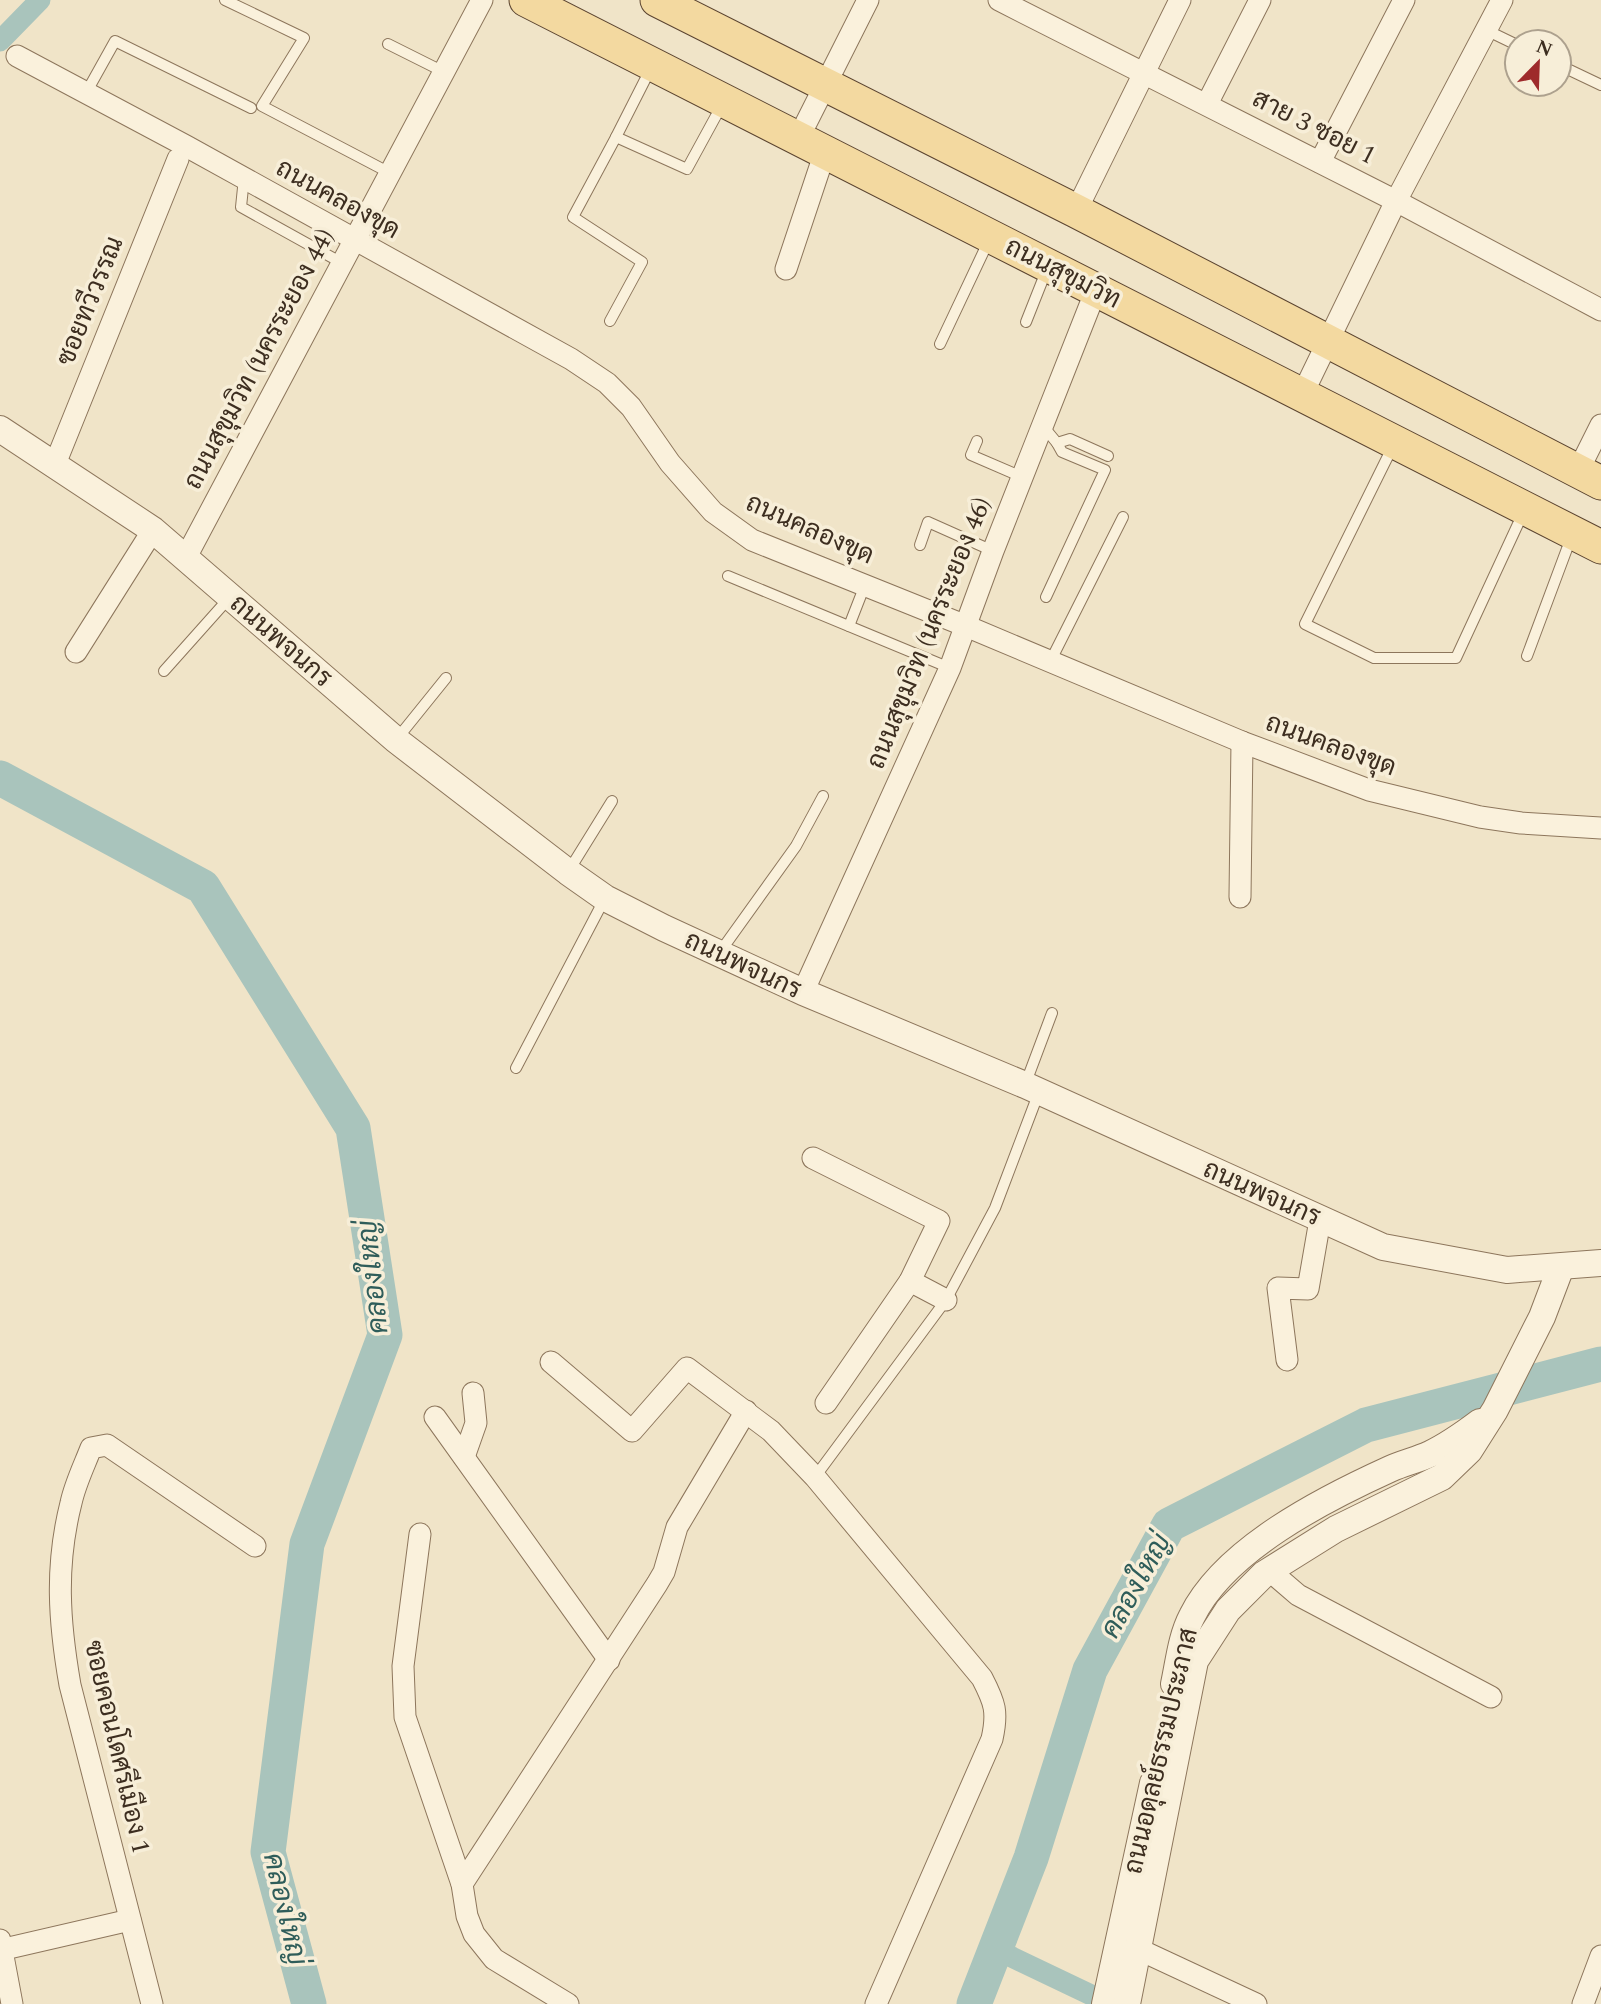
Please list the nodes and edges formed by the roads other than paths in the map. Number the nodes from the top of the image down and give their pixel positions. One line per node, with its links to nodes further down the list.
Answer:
1 (225, 0): 30 (lane)
2 (482, 0): 17 (street, ถนนสุขุมวิท (นครระยอง 44))
3 (526, 0): 16 (main road, ถนนสุขุมวิท)
4 (657, 0): 20 (main road)
5 (868, 0): 20 (street)
6 (999, 0): 11 (street, สาย 3 ซอย 1)
7 (1181, 0): 19 (street)
8 (1260, 0): 24 (street)
9 (1404, 0): 29 (street)
10 (1502, 0): 12 (street)
11 (1023, 6): 19 (street, สาย 3 ซอย 1)
12 (1486, 30): 13 (lane); 32 (street)
13 (1503, 38)
14 (388, 44): 17 (lane)
15 (17, 56): 22 (street, ถนนคลองขุด)
16 (653, 65): 23 (main road, ถนนสุขุมวิท); 26 (lane)
17 (444, 72): 30 (street, ถนนสุขุมวิท (นครระยอง 44))
18 (1573, 72): 21 (lane)
19 (1144, 73): 24 (street, สาย 3 ซอย 1); 33 (street)
20 (826, 85): 27 (street); 33 (main road)
21 (1601, 85)
22 (86, 93): 25 (lane); 31 (street, ถนนคลองขุด)
23 (724, 101): 26 (lane); 27 (main road, ถนนสุขุมวิท)
24 (1207, 104): 29 (street, สาย 3 ซอย 1)
25 (251, 108)
26 (616, 137): 41 (lane)
27 (812, 145): 34 (main road, ถนนสุขุมวิท); 38 (street)
28 (178, 159): 53 (street, ซอยทวีวรรณ)
29 (1320, 162): 32 (street, สาย 3 ซอย 1)
30 (390, 173): 35 (street, ถนนสุขุมวิท (นครระยอง 44))
31 (244, 178): 35 (street, ถนนคลองขุด); 36 (lane)
32 (1396, 201): 40 (street, สาย 3 ซอย 1); 43 (street)
33 (1076, 211): 43 (main road)
34 (991, 236): 37 (main road, ถนนสุขุมวิท); 44 (lane)
35 (354, 240): 36 (street, ถนนสุขุมวิท (นครระยอง 44)); 64 (street, ถนนคลองขุด)
36 (342, 263): 62 (street, ถนนสุขุมวิท (นครระยอง 44))
37 (1049, 266): 39 (main road, ถนนสุขุมวิท); 42 (lane)
38 (786, 269)
39 (1096, 290): 45 (main road, ถนนสุขุมวิท); 47 (street, ถนนสุขุมวิท (นครระยอง 46))
40 (1601, 310)
41 (610, 321)
42 (1026, 322)
43 (1326, 342): 45 (street); 55 (main road)
44 (940, 344)
45 (1302, 395): 50 (main road, ถนนสุขุมวิท)
46 (1601, 425): 55 (street)
47 (1043, 426): 51 (lane); 54 (street, ถนนสุขุมวิท (นครระยอง 46))
48 (0, 429): 53 (street, ถนนพจนกร)
49 (977, 441): 54 (lane)
50 (1395, 442): 56 (main road, ถนนสุขุมวิท); 56 (lane)
51 (1057, 443): 52 (lane); 66 (lane)
52 (1108, 456)
53 (55, 464): 58 (street, ถนนพจนกร)
54 (1022, 477): 61 (street, ถนนสุขุมวิท (นครระยอง 46))
55 (1589, 477)
56 (1525, 509): 59 (main road, ถนนสุขุมวิท)
57 (1123, 517): 71 (lane)
58 (153, 530): 62 (street, ถนนพจนกร); 69 (street)
59 (1587, 539): 70 (lane)
60 (920, 545): 61 (lane)
61 (993, 551): 68 (street, ถนนสุขุมวิท (นครระยอง 46))
62 (185, 559): 65 (street, ถนนพจนกร)
63 (728, 576): 67 (lane)
64 (865, 585): 67 (lane); 68 (street, ถนนคลองขุด)
65 (230, 597): 73 (lane); 75 (street, ถนนพจนกร)
66 (1046, 597)
67 (849, 626): 72 (lane)
68 (966, 626): 71 (street, ถนนคลองขุด); 72 (street, ถนนสุขุมวิท (นครระยอง 46))
69 (76, 652)
70 (1527, 656)
71 (1050, 662): 76 (street, ถนนคลองขุด)
72 (950, 668): 84 (street, ถนนสุขุมวิท (นครระยอง 46))
73 (164, 671)
74 (446, 678): 75 (lane)
75 (396, 740): 80 (street, ถนนพจนกร)
76 (1242, 742): 79 (street, ถนนคลองขุด); 81 (street)
77 (823, 796): 83 (lane)
78 (612, 801): 80 (lane)
79 (1601, 828)
80 (568, 872): 82 (street, ถนนพจนกร)
81 (1240, 897)
82 (606, 898): 83 (street, ถนนพจนกร); 86 (lane)
83 (720, 952): 84 (street, ถนนพจนกร)
84 (803, 992): 87 (street, ถนนพจนกร)
85 (1052, 1013): 87 (lane)
86 (516, 1068)
87 (1032, 1088): 89 (street, ถนนพจนกร); 93 (lane)
88 (813, 1158): 92 (street)
89 (1320, 1220): 91 (street, ถนนพจนกร); 94 (street)
90 (1598, 1263): 91 (street, ถนนพจนกร)
91 (1561, 1267): 98 (street, ถนนอดุลย์ธรรมประภาส)
92 (910, 1281): 93 (street); 97 (street)
93 (946, 1300): 102 (lane)
94 (1286, 1360)
95 (551, 1362): 99 (street)
96 (473, 1393): 101 (street)
97 (826, 1403)
98 (1495, 1410): 103 (street, ถนนอดุลย์ธรรมประภาส); 104 (street, ถนนอดุลย์ธรรมประภาส)
99 (746, 1411): 102 (street); 108 (street)
100 (435, 1417): 101 (street)
101 (464, 1457): 108 (street)
102 (815, 1477): 119 (street)
103 (1359, 1484): 104 (street); 115 (street, ถนนอดุลย์ธรรมประภาส)
104 (1370, 1512): 107 (street, ถนนอดุลย์ธรรมประภาส)
105 (421, 1534): 110 (street)
106 (255, 1546): 111 (street, ซอยคอนโดศรีเมือง 1)
107 (1269, 1571): 109 (street); 113 (street, ถนนอดุลย์ธรรมประภาส)
108 (609, 1660): 110 (street)
109 (1491, 1697)
110 (462, 1884): 118 (street)
111 (130, 1920): 112 (street); 117 (street, ซอยคอนโดศรีเมือง 1)
112 (1, 1947): 116 (street)
113 (1138, 1949): 115 (street, ถนนอดุลย์ธรรมประภาส); 121 (street)
114 (1601, 1956): 122 (street)
115 (1123, 1988): 120 (street, ถนนอดุลย์ธรรมประภาส)
116 (12, 2004)
117 (152, 2004)
118 (568, 2004)
119 (876, 2004)
120 (1105, 2004)
121 (1256, 2004)
122 (1583, 2004)

